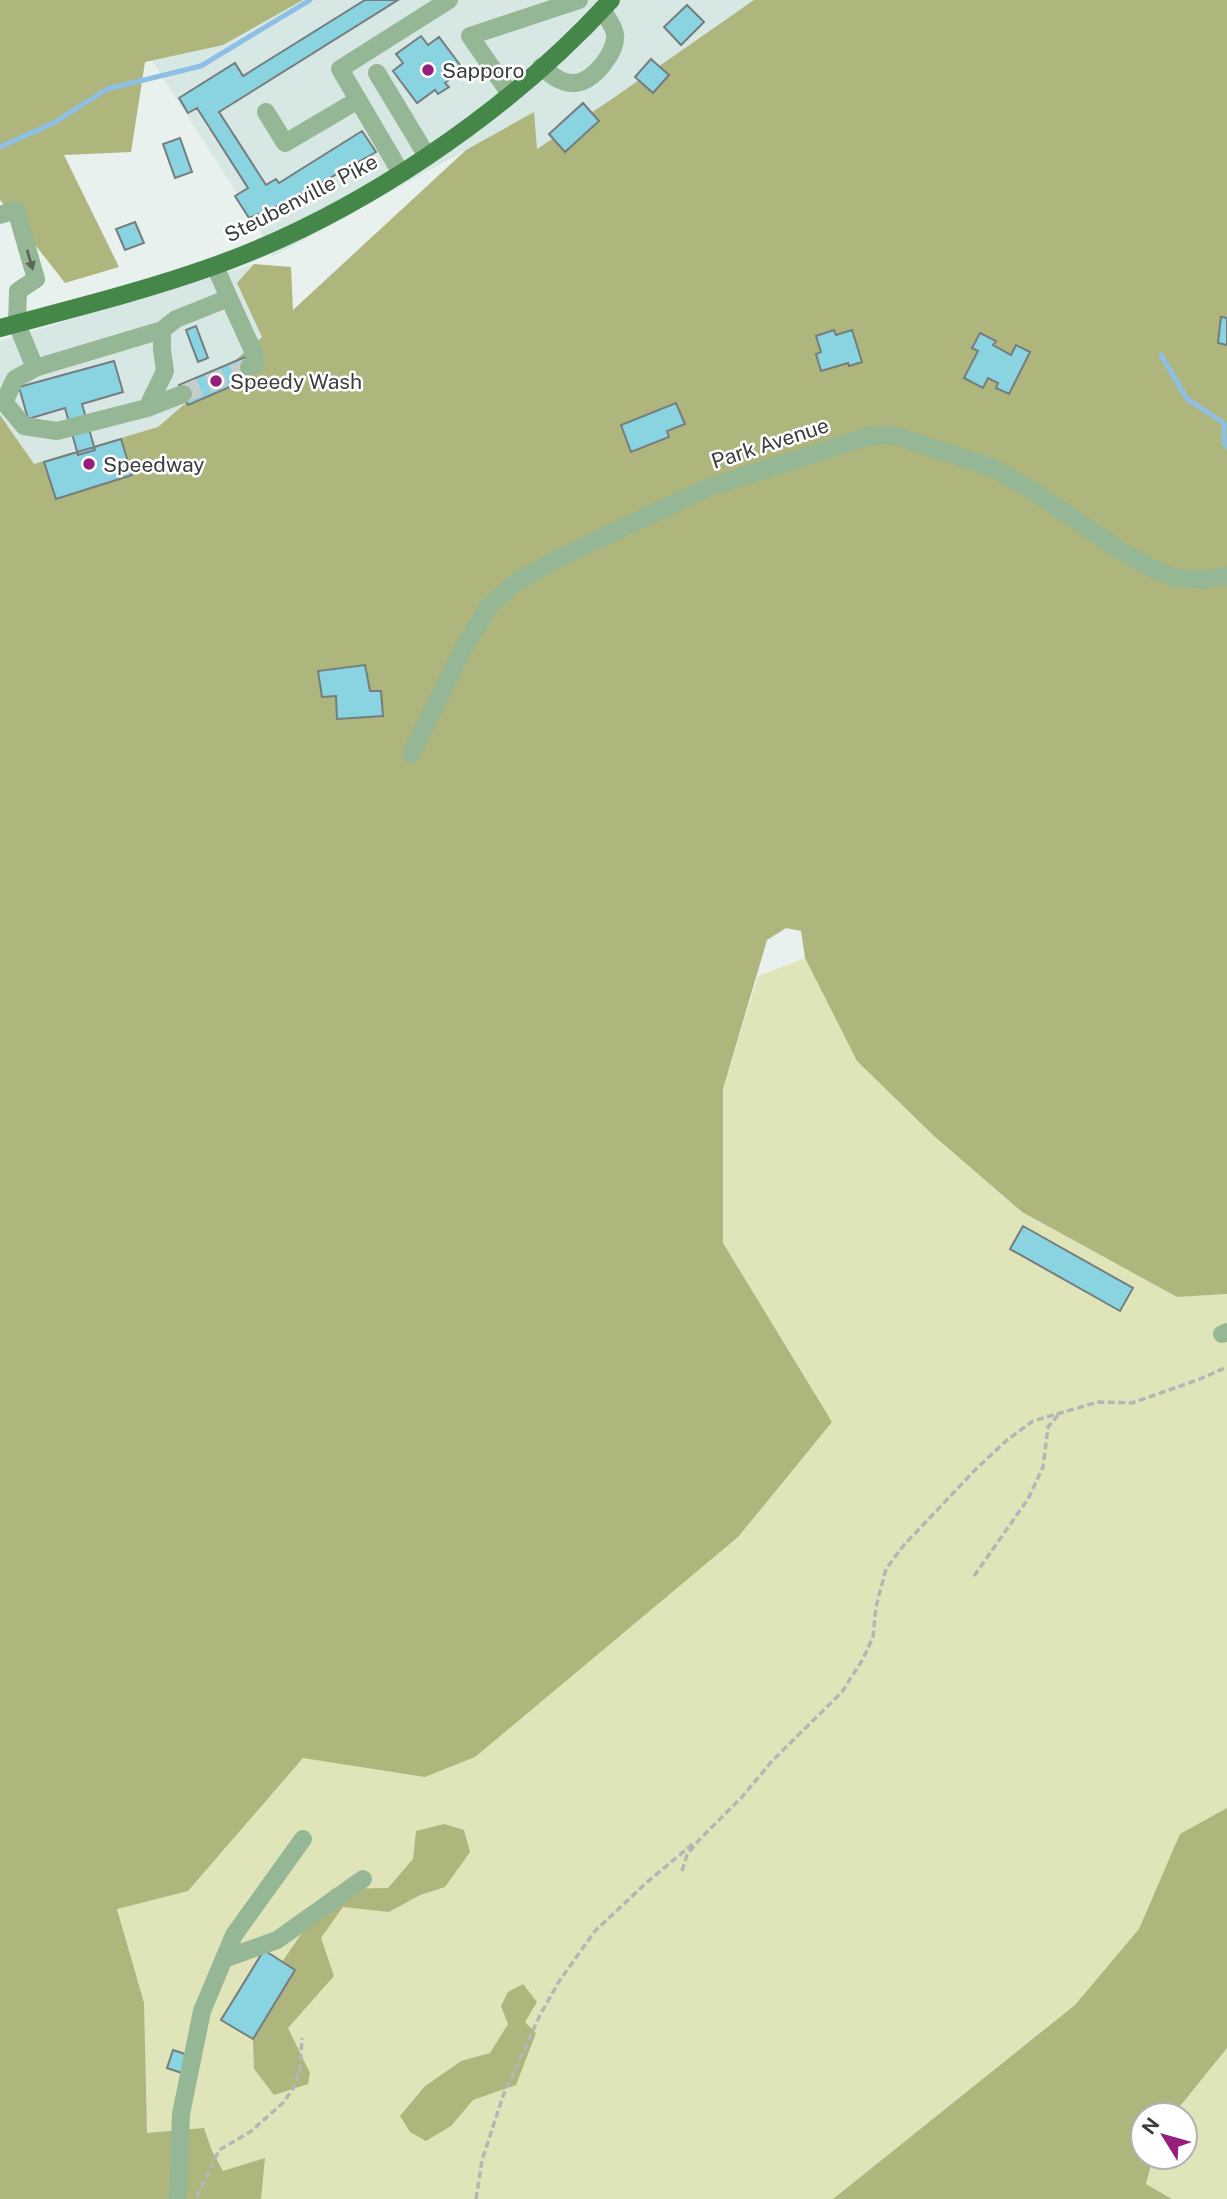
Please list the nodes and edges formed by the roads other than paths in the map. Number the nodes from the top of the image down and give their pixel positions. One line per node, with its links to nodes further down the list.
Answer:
1 (449, 0): 7 (street)
2 (579, 0): 6 (street)
3 (607, 5): 4 (main road, Steubenville Pike); 4 (street)
4 (541, 67): 6 (main road, Steubenville Pike)
5 (377, 73): 9 (street)
6 (510, 94): 9 (main road, Steubenville Pike)
7 (358, 100): 8 (street); 10 (street)
8 (266, 112)
9 (427, 156): 10 (main road, Steubenville Pike)
10 (401, 173): 12 (main road, Steubenville Pike)
11 (0, 215): 13 (street, one-way to 13)
12 (215, 265): 15 (street); 16 (main road, Steubenville Pike)
13 (18, 291): 14 (street); 16 (street)
14 (0, 297)
15 (229, 298): 17 (street); 18 (street)
16 (8, 326): 19 (street)
17 (162, 330): 19 (street); 21 (street)
18 (249, 367)
19 (35, 368): 21 (street)
20 (183, 394): 21 (street)
21 (147, 408)
22 (1227, 576): 23 (street, Park Avenue)
23 (411, 754)
24 (303, 1839): 26 (street)
25 (363, 1879): 26 (street)
26 (224, 1959): 27 (street)
27 (178, 2199)

